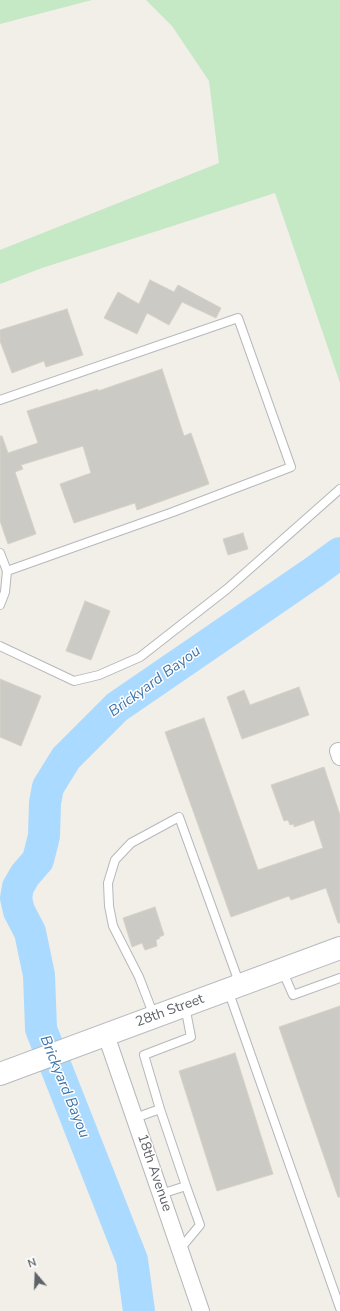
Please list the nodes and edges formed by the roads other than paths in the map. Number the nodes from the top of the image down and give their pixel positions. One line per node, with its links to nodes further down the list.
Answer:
1 (0, 400): 4 (lane)
2 (340, 489): 6 (lane)
3 (0, 553): 4 (lane)
4 (7, 571): 5 (lane)
5 (0, 605)
6 (0, 646)
7 (340, 948): 8 (main road, 28th Street)
8 (282, 969): 9 (lane); 10 (main road, 28th Street)
9 (340, 978)
10 (234, 987): 11 (main road, 28th Street); 12 (lane); 20 (lane)
11 (185, 1005): 12 (main road, 28th Street); 15 (lane)
12 (154, 1017): 13 (main road, 28th Street)
13 (106, 1035): 14 (main road, 28th Street); 16 (street, 18th Avenue)
14 (5, 1072)
15 (160, 1109): 16 (lane); 17 (lane)
16 (135, 1118): 18 (street, 18th Avenue)
17 (186, 1186): 18 (lane); 19 (lane)
18 (161, 1194): 19 (street, 18th Avenue)
19 (180, 1249): 21 (street, 18th Avenue)
20 (340, 1308)
21 (201, 1311)

